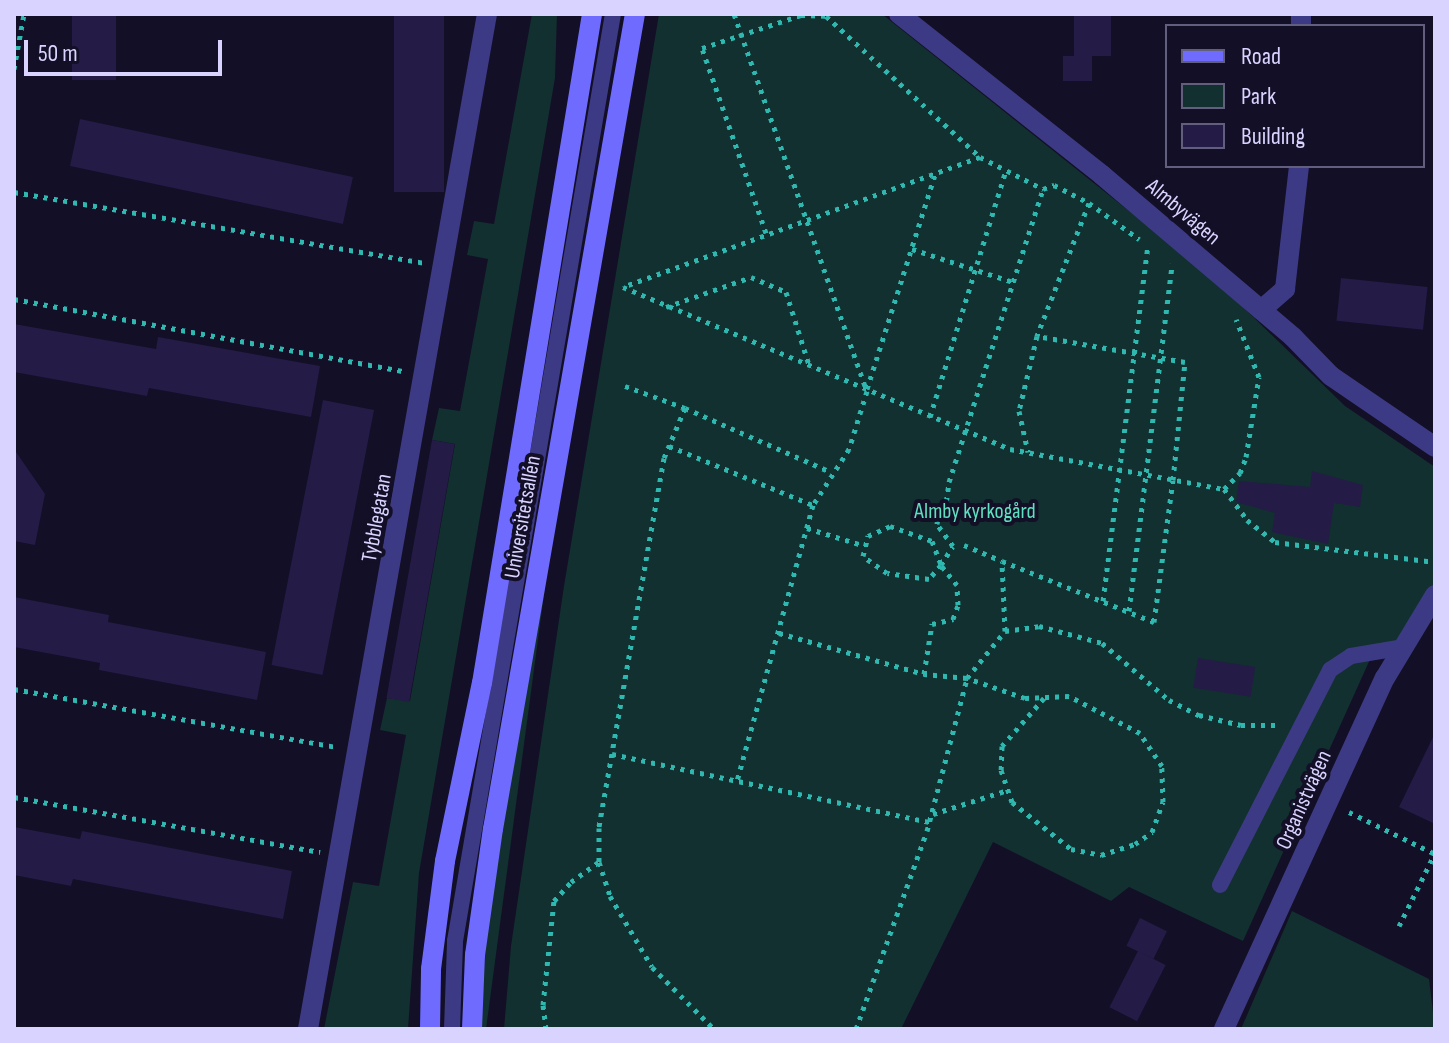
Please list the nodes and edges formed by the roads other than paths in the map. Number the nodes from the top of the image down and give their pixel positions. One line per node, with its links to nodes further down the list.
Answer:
1 (487, 14): 12 (street, Tybblegatan)
2 (592, 14): 13 (main road, Universitetsallén)
3 (613, 14): 14 (lane)
4 (635, 14): 15 (main road, Universitetsallén)
5 (899, 14): 7 (street, Almbyvägen)
6 (1299, 168): 7 (street)
7 (1261, 310): 8 (street, Almbyvägen)
8 (1435, 447)
9 (1435, 595): 10 (street, Organistvägen)
10 (1404, 647): 11 (lane); 16 (street, Organistvägen)
11 (1220, 885)
12 (308, 1029)
13 (430, 1029)
14 (452, 1029)
15 (472, 1029)
16 (1224, 1029)

